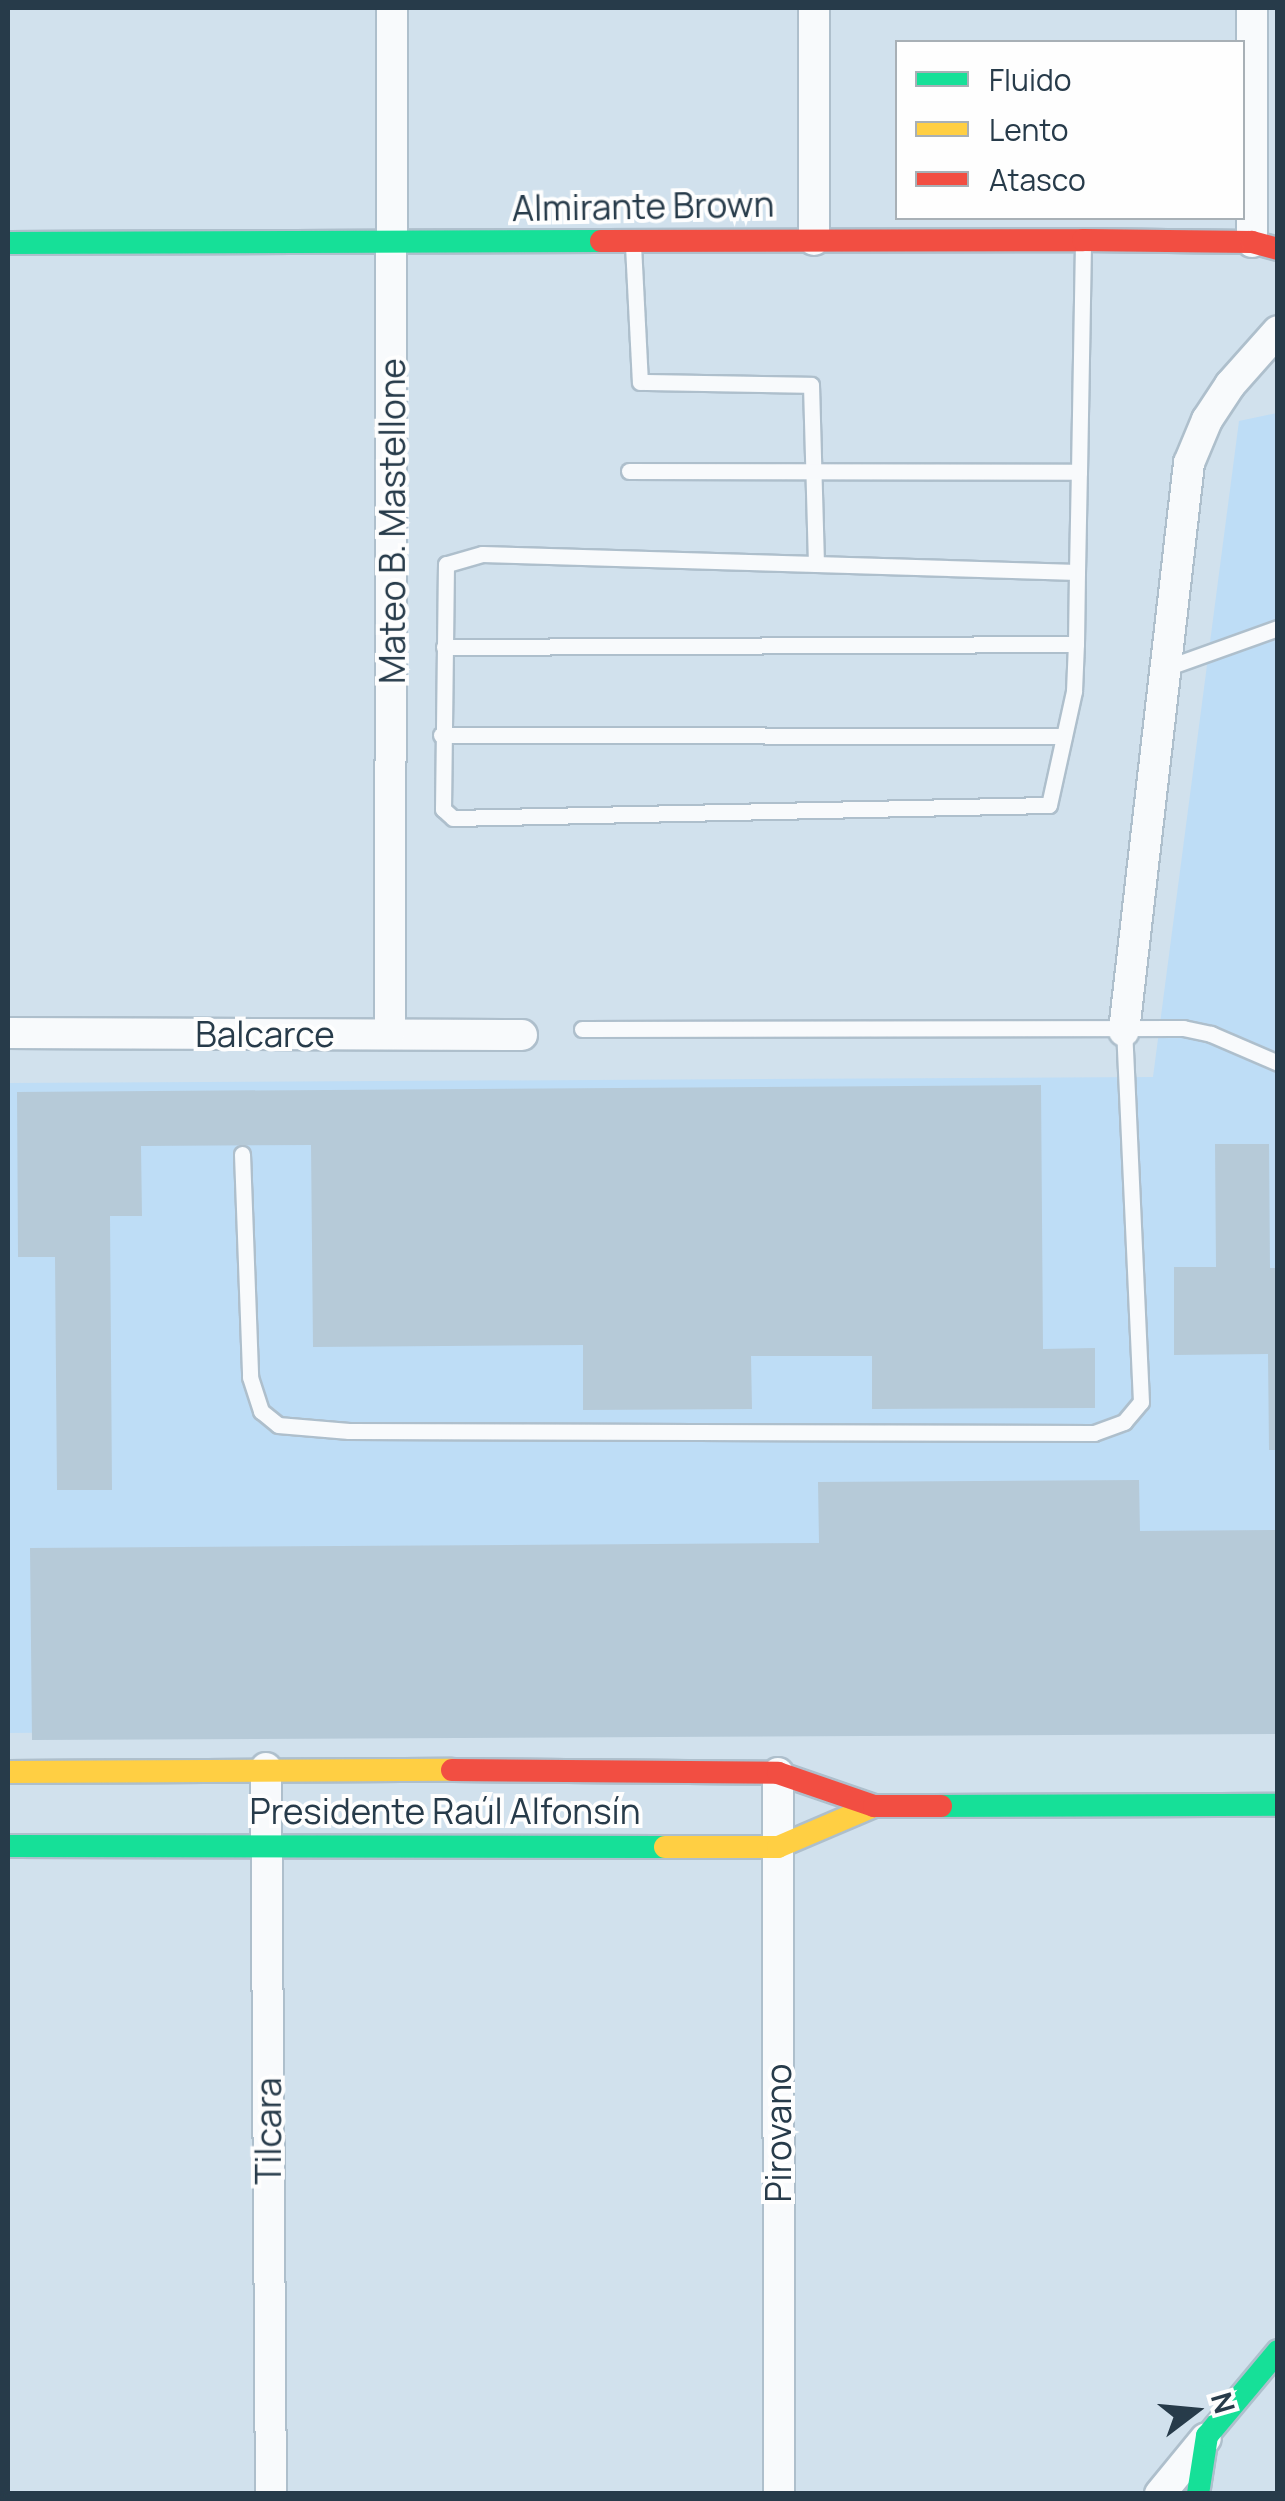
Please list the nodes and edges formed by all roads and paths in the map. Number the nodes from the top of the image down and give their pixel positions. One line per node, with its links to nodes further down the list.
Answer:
1 (392, 8): 8 (street, Mateo B. Mastellone)
2 (814, 8): 4 (street)
3 (1252, 8): 9 (street)
4 (814, 240): 5 (main road, Almirante Brown); 6 (main road, Almirante Brown)
5 (1083, 240): 9 (main road, Almirante Brown); 13 (lane)
6 (633, 241): 8 (main road, Almirante Brown); 12 (lane)
7 (8, 243): 8 (main road, Almirante Brown)
8 (393, 244): 25 (street, Mateo B. Mastellone)
9 (1265, 246)
10 (1278, 331): 19 (street)
11 (630, 471): 12 (lane)
12 (813, 472): 13 (lane); 14 (lane)
13 (1078, 472): 15 (lane)
14 (816, 564): 15 (lane); 18 (lane)
15 (1077, 572): 17 (lane)
16 (1278, 628): 19 (lane)
17 (1076, 644): 18 (lane); 21 (lane)
18 (444, 648): 20 (lane)
19 (1166, 668): 23 (street)
20 (442, 735): 21 (lane); 21 (lane)
21 (1064, 736)
22 (582, 1029): 23 (lane)
23 (1124, 1031): 27 (lane); 28 (lane)
24 (8, 1033): 25 (street, Balcarce)
25 (390, 1034): 26 (street, Balcarce)
26 (522, 1035)
27 (1278, 1063)
28 (242, 1154)
29 (266, 1768): 30 (main road, Presidente Raúl Alfonsín); 31 (main road, Presidente Raúl Alfonsín); 34 (street, Tilcara)
30 (8, 1772)
31 (778, 1773): 33 (main road, Presidente Raúl Alfonsín); 36 (street, Pirovano)
32 (1278, 1805): 33 (main road, Presidente Raúl Alfonsín)
33 (874, 1806): 36 (main road, Presidente Raúl Alfonsín)
34 (266, 1845): 35 (main road, Presidente Raúl Alfonsín); 36 (main road, Presidente Raúl Alfonsín); 39 (street, Tilcara)
35 (8, 1846)
36 (778, 1848): 40 (street, Pirovano)
37 (1278, 2351): 38 (main road)
38 (1207, 2436): 41 (street); 42 (main road)
39 (271, 2494)
40 (779, 2494)
41 (1160, 2494)
42 (1198, 2494)

